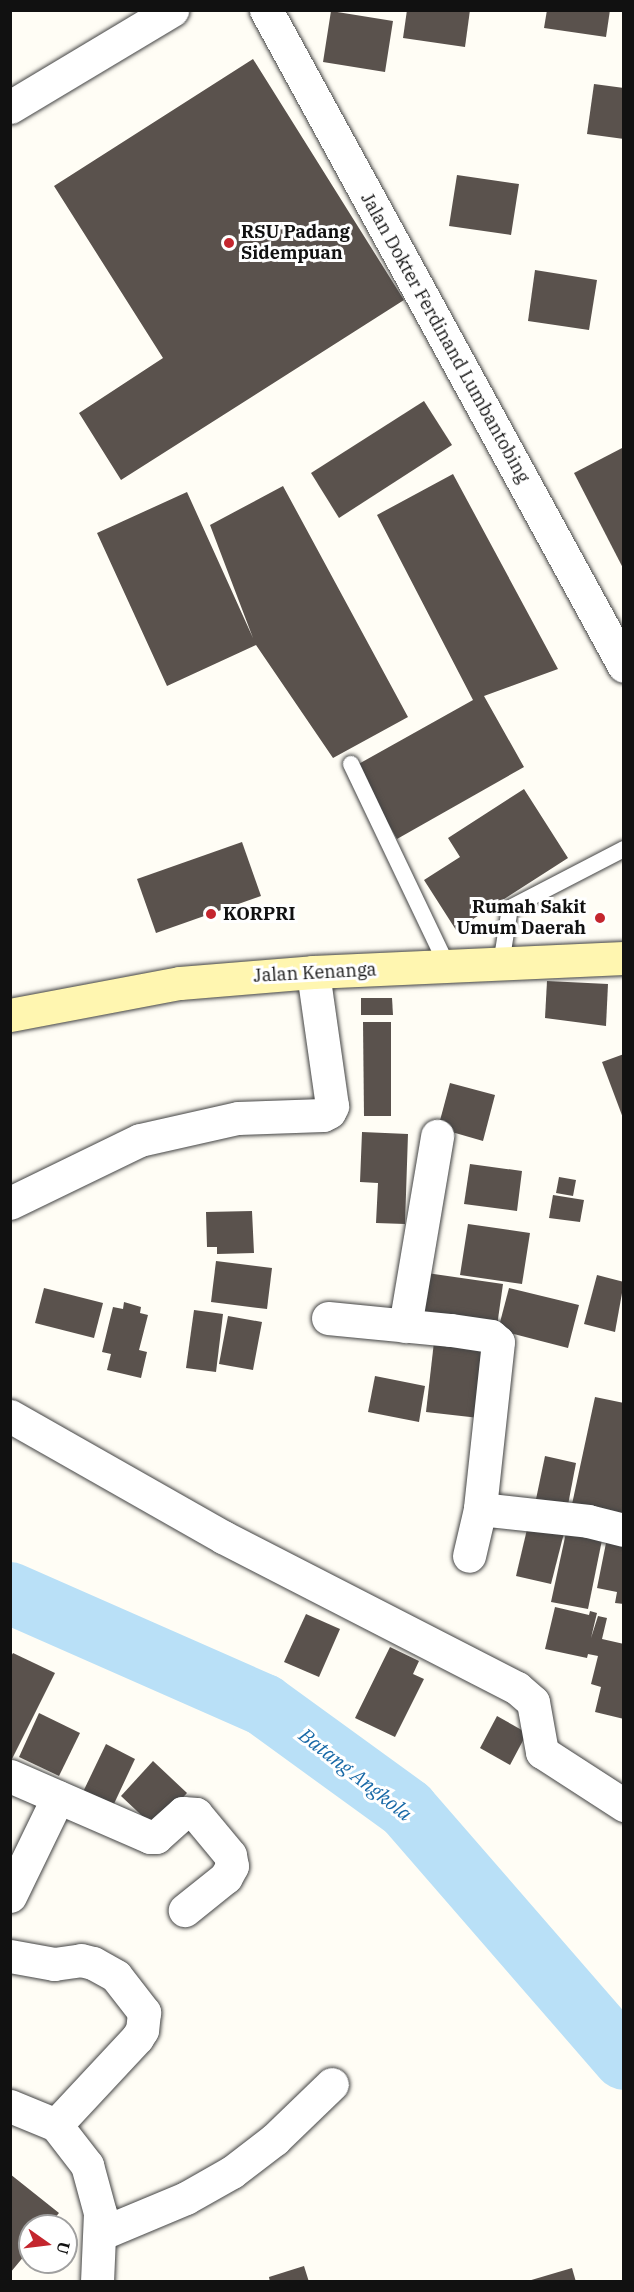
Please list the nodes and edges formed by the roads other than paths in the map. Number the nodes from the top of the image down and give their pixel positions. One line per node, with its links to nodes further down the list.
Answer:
1 (172, 10): 3 (street)
2 (266, 10): 4 (street, Jalan Dokter Ferdinand Lumbantobing)
3 (10, 107)
4 (624, 666)
5 (351, 764): 9 (lane)
6 (624, 849): 8 (lane)
7 (624, 958): 8 (street, Jalan Kenanga)
8 (501, 964): 9 (street, Jalan Kenanga)
9 (448, 967): 10 (street, Jalan Kenanga)
10 (313, 972): 11 (street, Jalan Kenanga); 13 (street)
11 (10, 1015)
12 (437, 1136): 15 (street)
13 (10, 1203)
14 (327, 1318): 15 (street)
15 (405, 1326): 17 (street)
16 (10, 1416): 22 (street)
17 (480, 1509): 18 (street); 19 (street)
18 (624, 1530)
19 (469, 1556)
20 (10, 1776): 21 (street)
21 (58, 1797): 23 (street); 24 (street)
22 (624, 1805)
23 (10, 1896)
24 (185, 1910)
25 (10, 1956): 28 (street)
26 (332, 2084): 29 (street)
27 (10, 2106): 28 (street)
28 (56, 2125): 29 (street)
29 (100, 2234): 30 (street)
30 (97, 2282)

